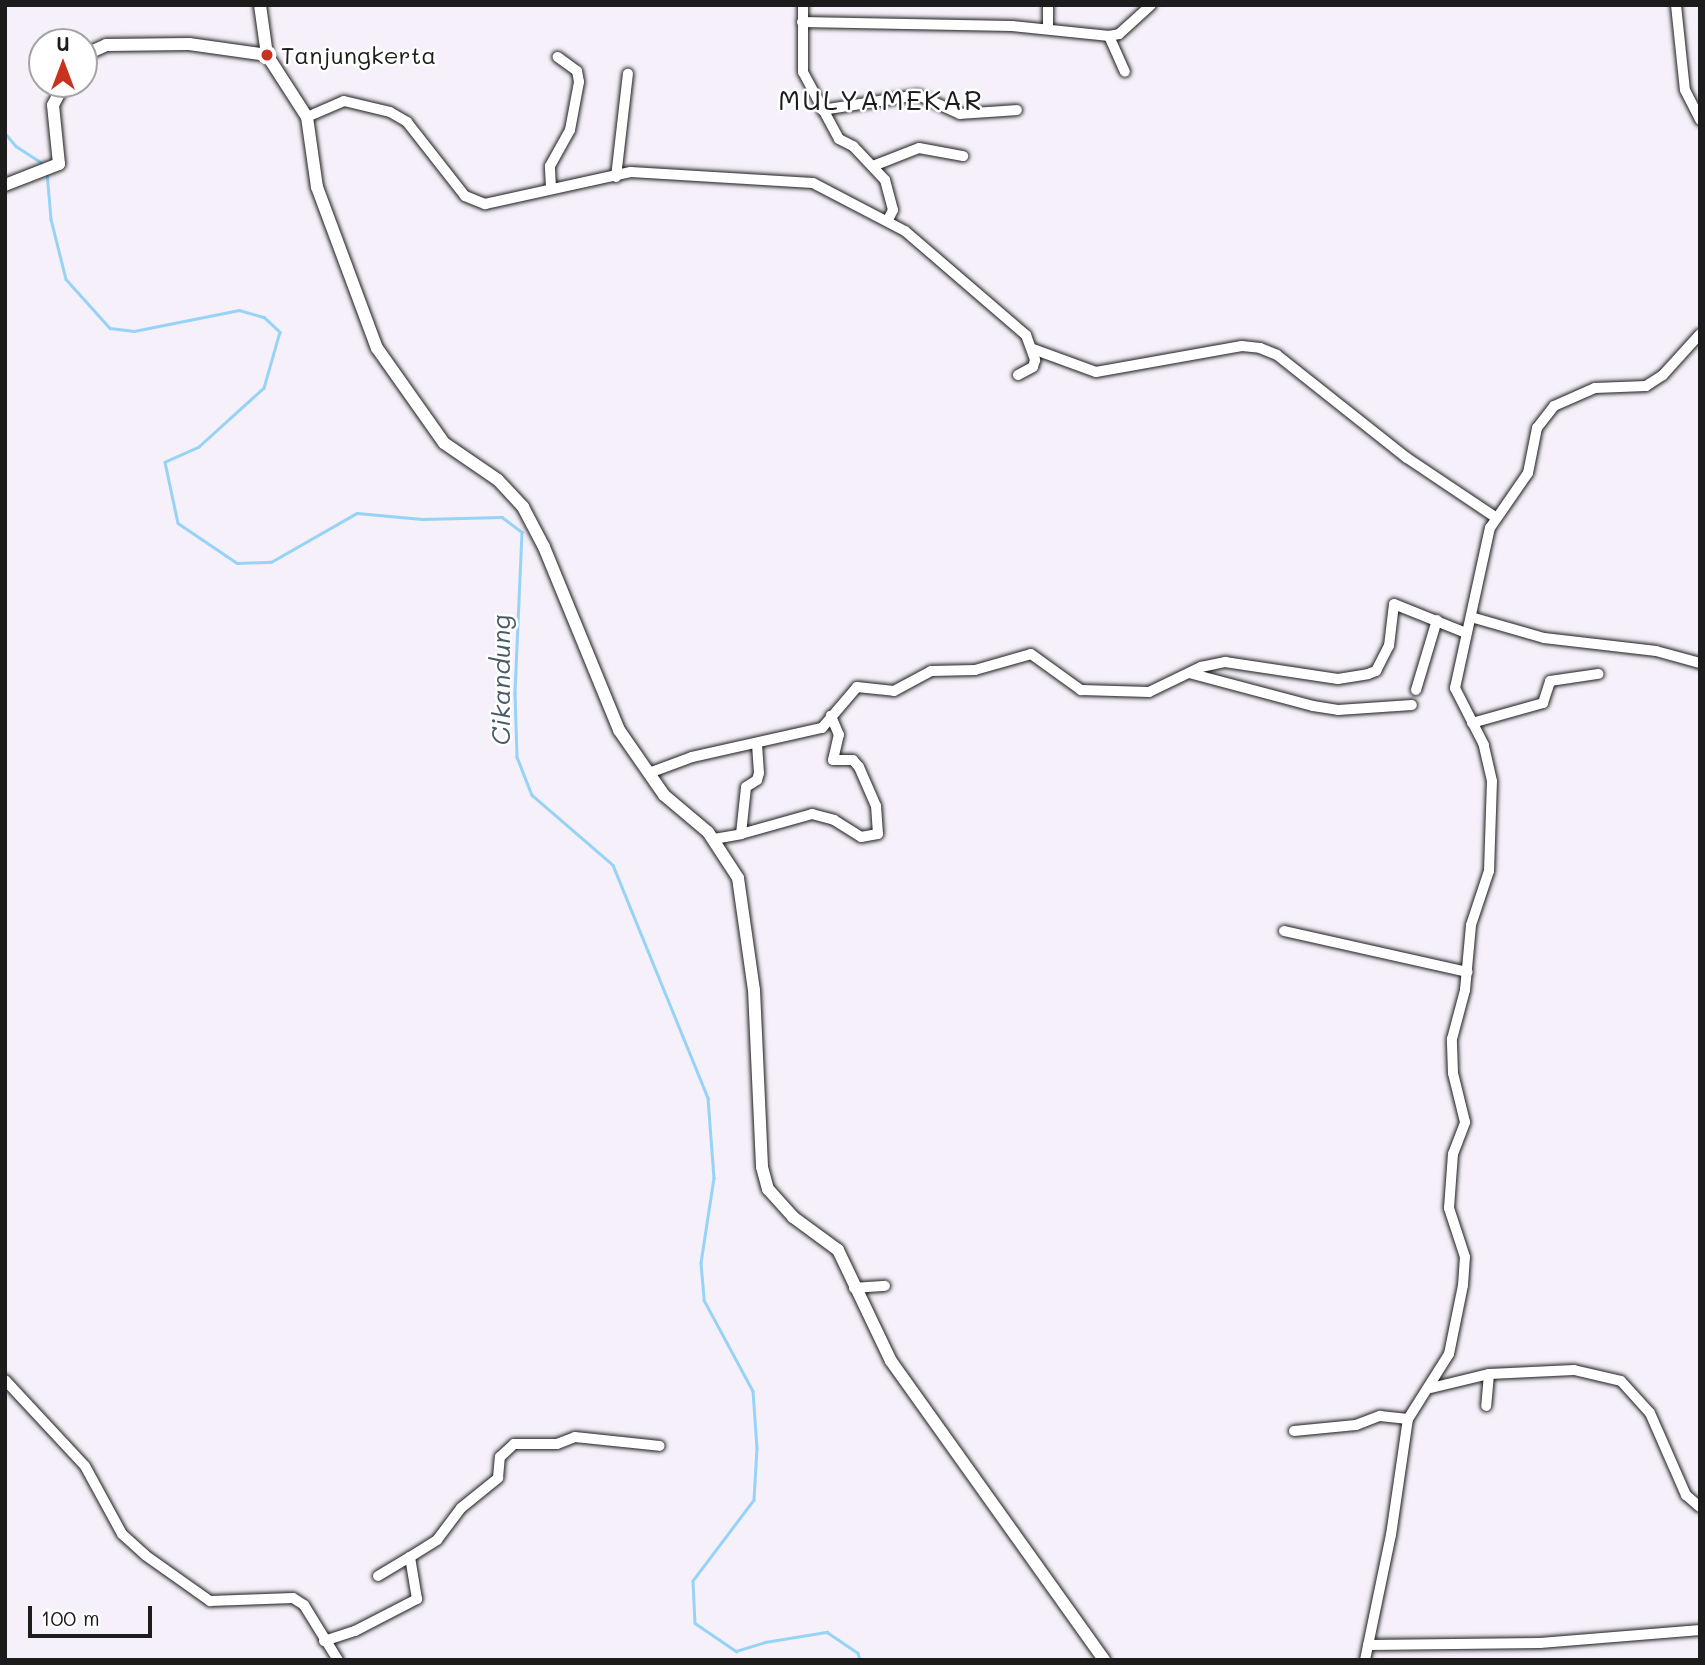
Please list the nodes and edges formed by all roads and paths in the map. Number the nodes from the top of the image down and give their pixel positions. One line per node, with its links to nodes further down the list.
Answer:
1 (260, 5): 10 (street)
2 (803, 5): 6 (street)
3 (1048, 5): 7 (street)
4 (1151, 5): 8 (street)
5 (1676, 5): 18 (street)
6 (802, 22): 7 (street); 15 (street)
7 (1048, 29): 8 (street)
8 (1109, 36): 12 (street)
9 (98, 49): 10 (street)
10 (267, 55): 17 (street)
11 (558, 57): 23 (street)
12 (1125, 72)
13 (628, 74): 21 (street)
14 (57, 98): 22 (street)
15 (822, 110): 16 (street); 20 (street)
16 (1017, 110)
17 (307, 117): 23 (street); 40 (street)
18 (1700, 120)
19 (962, 156): 20 (street)
20 (873, 166): 24 (street)
21 (616, 177): 23 (street); 24 (street)
22 (5, 185)
23 (551, 188)
24 (888, 220): 26 (street)
25 (1700, 334): 28 (street)
26 (1033, 349): 27 (street); 28 (street)
27 (1018, 375)
28 (1495, 517): 29 (street)
29 (1471, 617): 31 (street); 32 (street)
30 (1437, 620): 31 (street); 33 (street); 35 (street)
31 (1466, 633): 38 (street)
32 (1700, 663)
33 (1188, 673): 36 (street); 37 (street)
34 (1598, 674): 38 (street)
35 (1416, 690)
36 (1412, 705)
37 (831, 716): 39 (street); 41 (street)
38 (1472, 723): 44 (street)
39 (757, 743): 40 (street); 41 (street)
40 (649, 773): 42 (street)
41 (741, 834): 42 (street)
42 (714, 839): 46 (street)
43 (1284, 931): 44 (street)
44 (1467, 972): 49 (street)
45 (885, 1286): 46 (street)
46 (854, 1287): 61 (street)
47 (1489, 1374): 49 (street); 50 (street); 54 (street)
48 (5, 1380): 58 (street)
49 (1431, 1388): 51 (street)
50 (1486, 1406)
51 (1408, 1419): 52 (street); 59 (street)
52 (1294, 1431)
53 (660, 1446): 55 (street)
54 (1700, 1507)
55 (410, 1557): 56 (street); 58 (street)
56 (378, 1576)
57 (1700, 1630): 59 (street)
58 (324, 1641): 60 (street)
59 (1368, 1644): 62 (street)
60 (338, 1660)
61 (1104, 1660)
62 (1365, 1660)

